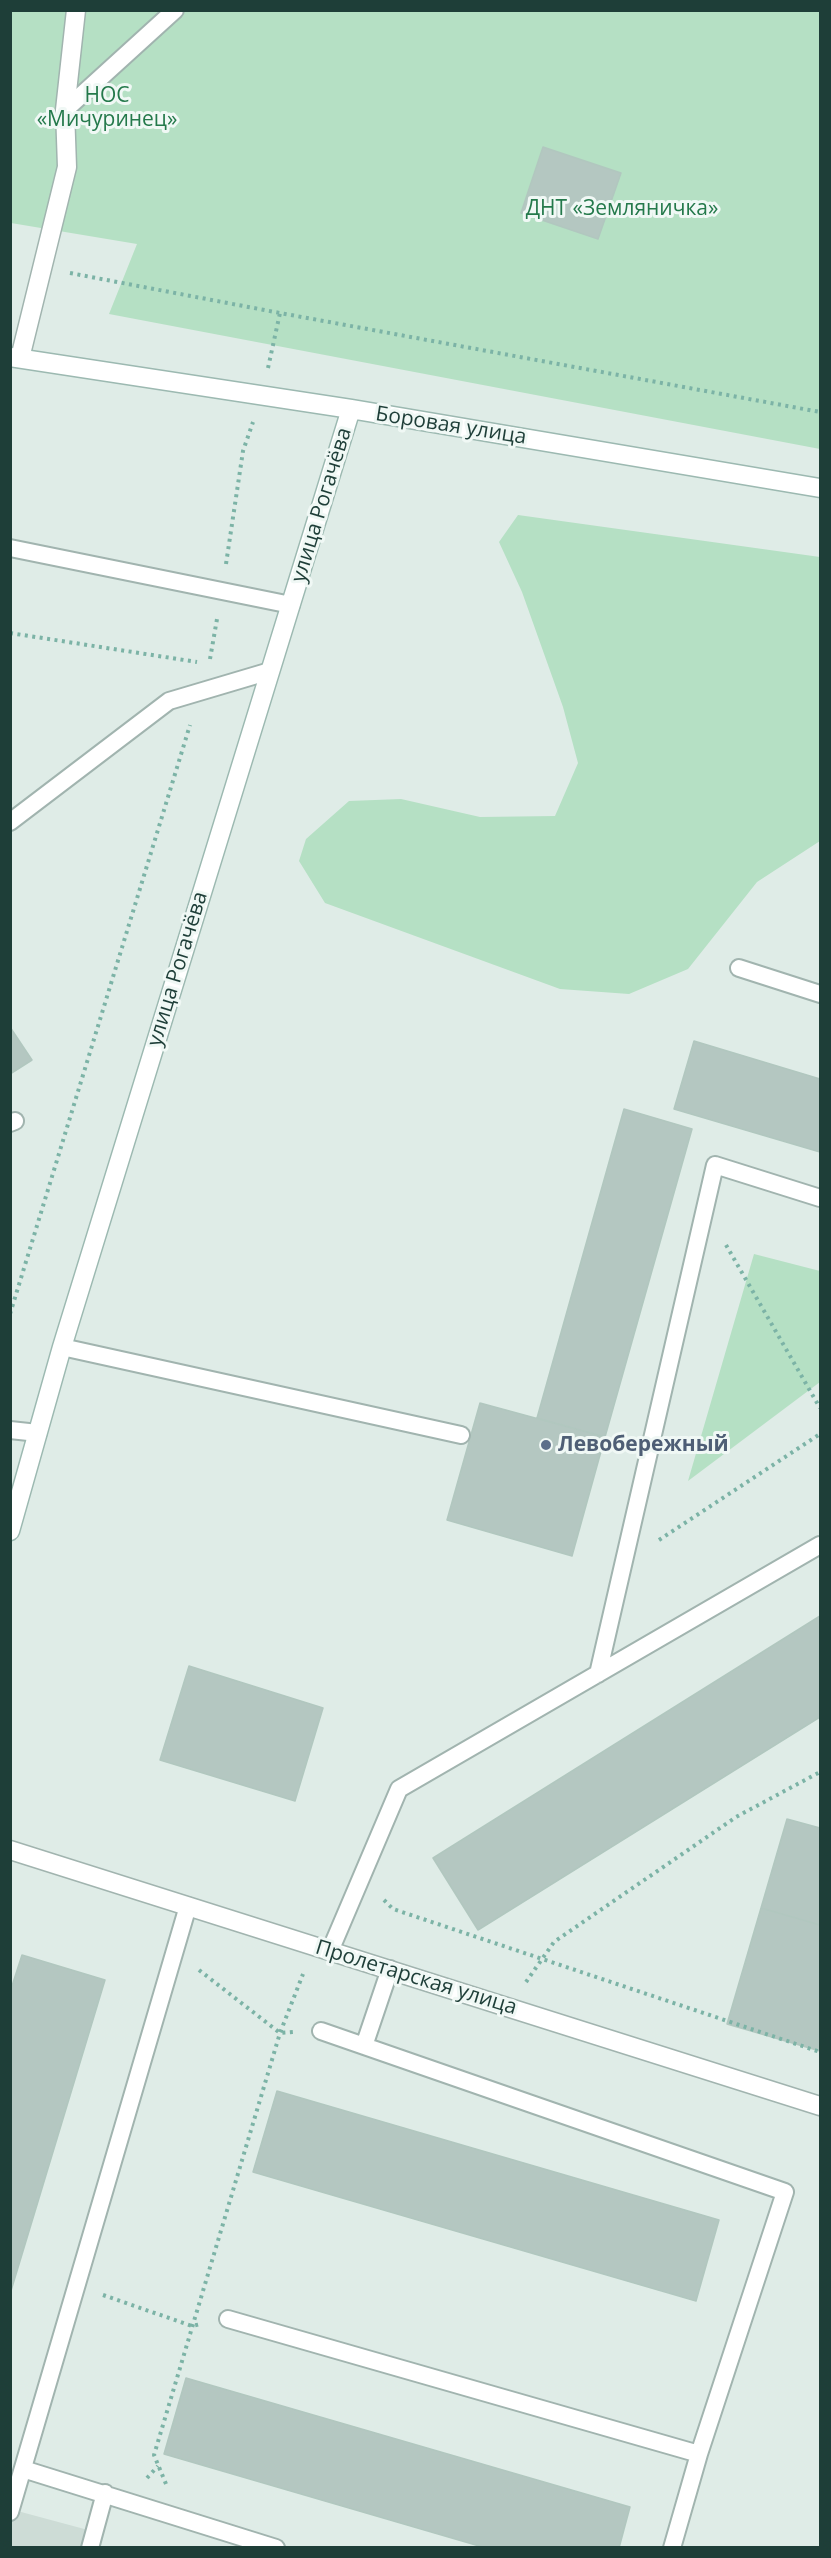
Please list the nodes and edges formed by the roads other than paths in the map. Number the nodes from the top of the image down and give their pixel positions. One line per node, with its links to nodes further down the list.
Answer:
1 (76, 10): 3 (street)
2 (175, 10): 3 (lane)
3 (65, 110): 4 (street)
4 (15, 357): 5 (street, Боровая улица)
5 (351, 409): 6 (street, Боровая улица); 8 (street, улица Рогачёва)
6 (820, 488)
7 (10, 548): 8 (lane)
8 (291, 606): 9 (street, улица Рогачёва)
9 (270, 671): 10 (lane); 14 (street, улица Рогачёва)
10 (10, 822)
11 (739, 968): 12 (lane)
12 (820, 994)
13 (820, 1198): 20 (lane)
14 (62, 1347): 16 (street, улица Рогачёва); 17 (lane)
15 (10, 1430): 16 (lane)
16 (38, 1433): 18 (street, улица Рогачёва)
17 (461, 1435)
18 (10, 1531)
19 (820, 1545): 20 (lane)
20 (598, 1674): 23 (lane)
21 (10, 1850): 22 (street, Пролетарская улица)
22 (188, 1906): 23 (street, Пролетарская улица); 30 (lane)
23 (322, 1948): 24 (street, Пролетарская улица)
24 (390, 1969): 26 (lane); 27 (street, Пролетарская улица)
25 (321, 2031): 26 (lane)
26 (364, 2046): 29 (lane)
27 (820, 2106)
28 (228, 2319): 29 (lane)
29 (699, 2454): 35 (lane)
30 (23, 2469): 31 (lane); 32 (lane)
31 (105, 2493): 33 (lane); 34 (lane)
32 (10, 2512)
33 (90, 2547)
34 (276, 2547)
35 (672, 2547)

